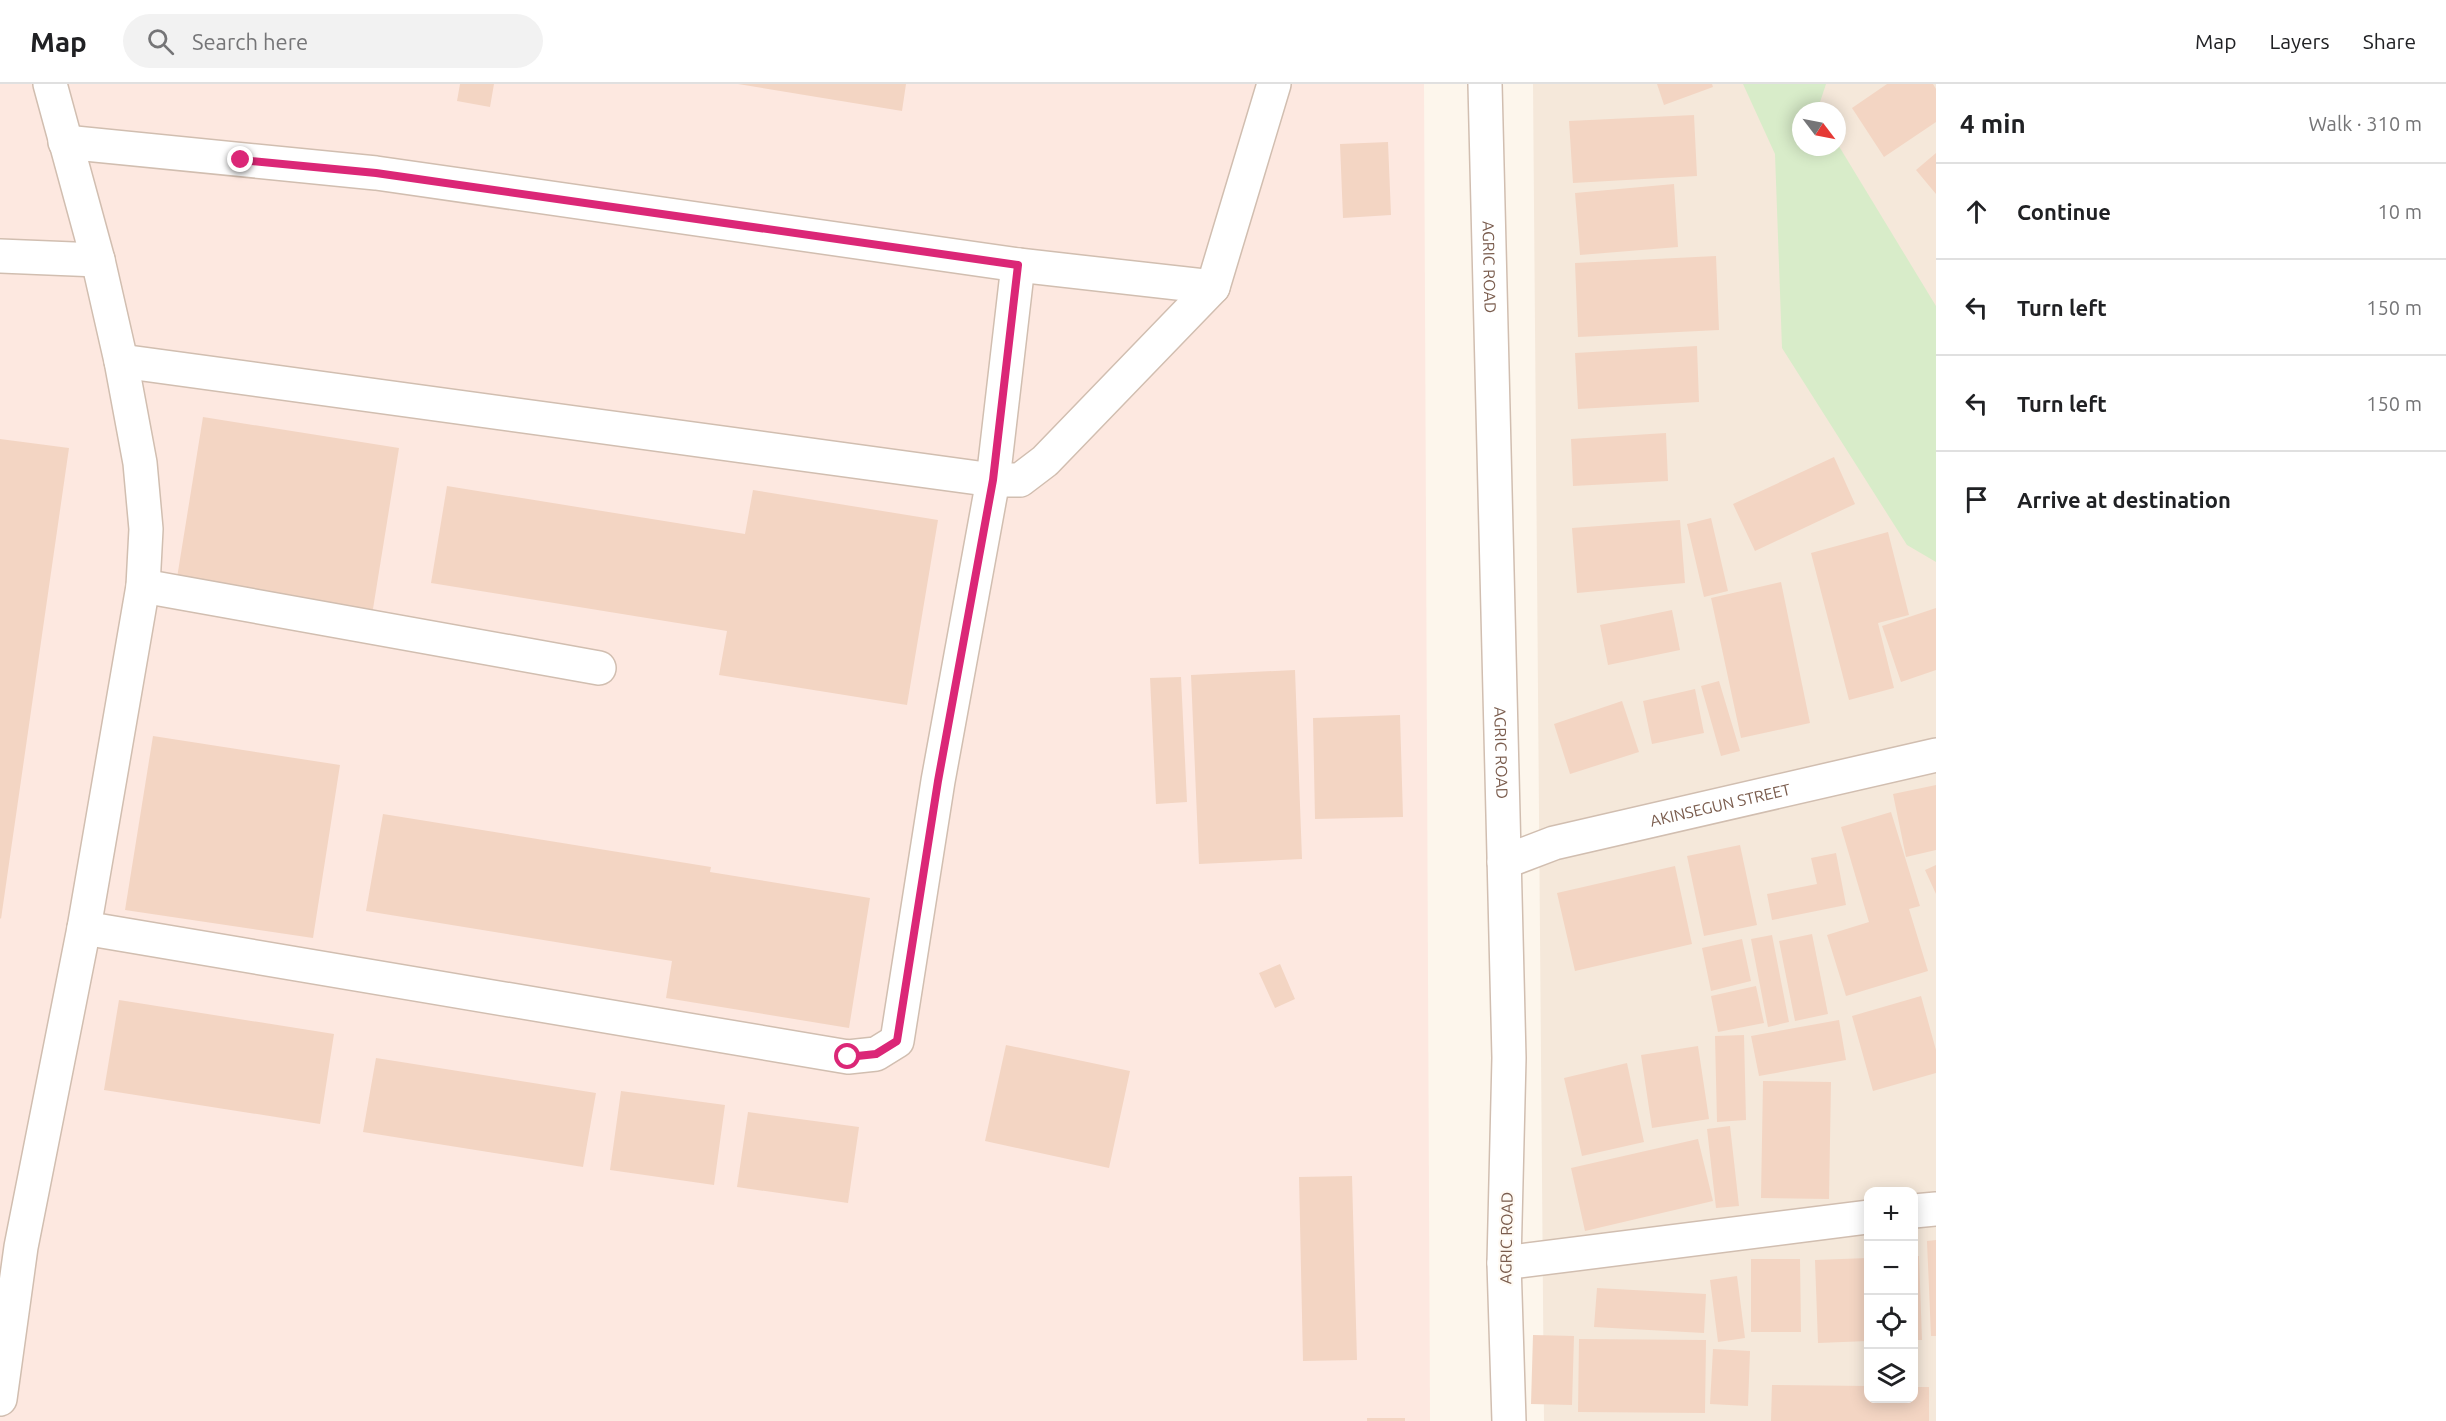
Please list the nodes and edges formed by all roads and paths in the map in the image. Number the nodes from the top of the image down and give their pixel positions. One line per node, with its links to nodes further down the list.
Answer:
1 (50, 84): 4 (street)
2 (1274, 84): 8 (street)
3 (1485, 84): 14 (street, AGRIC ROAD)
4 (65, 142): 6 (street); 7 (street)
5 (0, 255): 6 (street)
6 (98, 260): 9 (street)
7 (1018, 265): 8 (street); 10 (street)
8 (1213, 287): 10 (street)
9 (121, 361): 10 (street); 11 (street)
10 (993, 480): 15 (street)
11 (143, 586): 12 (street); 15 (street)
12 (599, 668)
13 (1936, 755): 14 (street, AKINSEGUN STREET)
14 (1504, 862): 19 (street, AGRIC ROAD)
15 (84, 928): 20 (street)
16 (1936, 1209): 17 (street)
17 (1918, 1211)
18 (1864, 1218): 19 (street)
19 (1504, 1263): 21 (street, AGRIC ROAD)
20 (0, 1399)
21 (1509, 1421)

